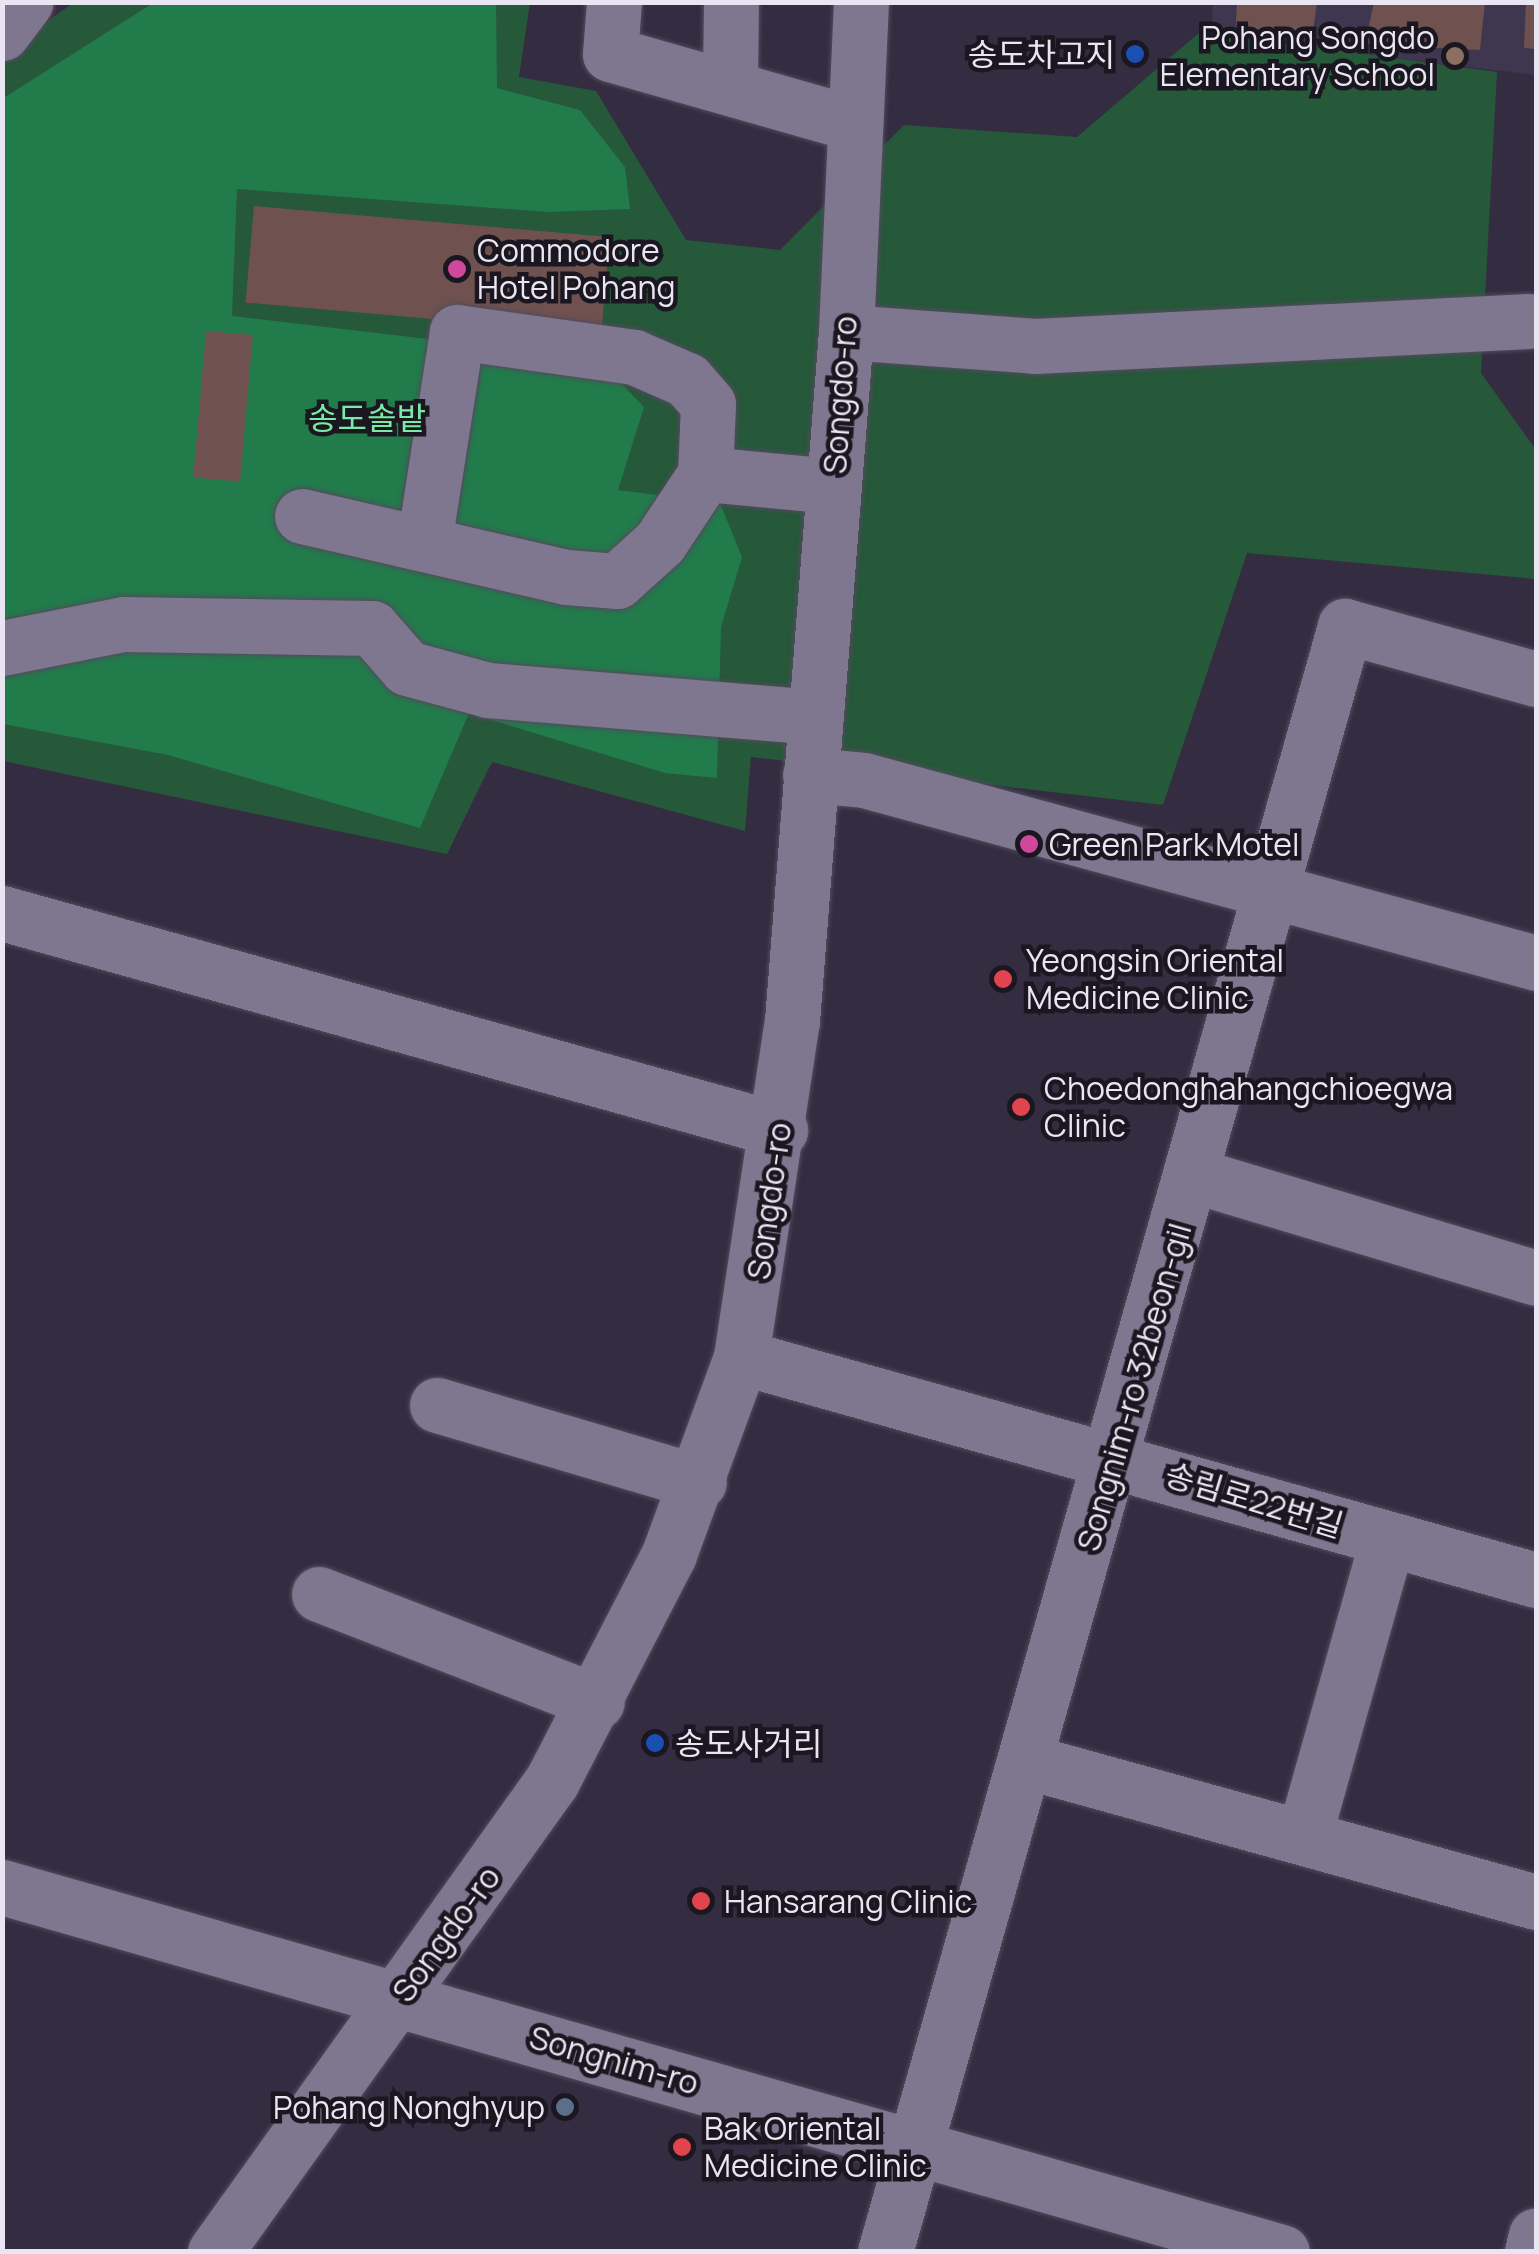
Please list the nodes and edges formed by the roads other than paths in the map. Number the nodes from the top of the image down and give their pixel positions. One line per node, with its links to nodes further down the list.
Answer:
1 (25, 2): 5 (street)
2 (614, 2): 7 (street)
3 (731, 2): 7 (street)
4 (861, 2): 8 (street, Songdo-ro)
5 (2, 33)
6 (614, 69): 7 (street)
7 (730, 82): 8 (street)
8 (855, 124): 10 (street, Songdo-ro)
9 (1528, 321): 10 (street)
10 (846, 332): 12 (street, Songdo-ro)
11 (706, 474): 12 (street); 14 (street); 14 (street)
12 (833, 486): 17 (street, Songdo-ro)
13 (302, 516): 14 (street)
14 (424, 542)
15 (2, 648): 17 (street)
16 (1536, 678): 19 (street, Songnim-ro 32beon-gil)
17 (814, 718): 18 (street, Songdo-ro)
18 (810, 775): 19 (street); 22 (street, Songdo-ro)
19 (1274, 888): 21 (street); 23 (street, Songnim-ro 32beon-gil)
20 (2, 913): 22 (street)
21 (1536, 962)
22 (780, 1130): 25 (street, Songdo-ro)
23 (1193, 1175): 24 (street); 27 (street, Songnim-ro 32beon-gil)
24 (1536, 1278)
25 (741, 1357): 27 (street, 송림로22번길); 28 (street, Songdo-ro)
26 (437, 1404): 28 (street)
27 (1114, 1458): 29 (street, 송림로22번길); 33 (street, Songnim-ro 32beon-gil)
28 (699, 1482): 32 (street, Songdo-ro)
29 (1387, 1540): 30 (street, 송림로22번길); 34 (street)
30 (1536, 1580)
31 (319, 1594): 32 (street)
32 (597, 1702): 37 (street, Songdo-ro)
33 (1028, 1762): 34 (street); 38 (street, Songnim-ro 32beon-gil)
34 (1304, 1836): 36 (street)
35 (2, 1887): 37 (street, Songnim-ro)
36 (1536, 1902)
37 (398, 1999): 38 (street, Songnim-ro); 40 (street, Songdo-ro)
38 (915, 2146): 41 (street, Songnim-ro 32beon-gil); 42 (street, Songnim-ro)
39 (1536, 2235): 43 (street)
40 (215, 2252)
41 (885, 2252)
42 (1282, 2252)
43 (1532, 2252)

